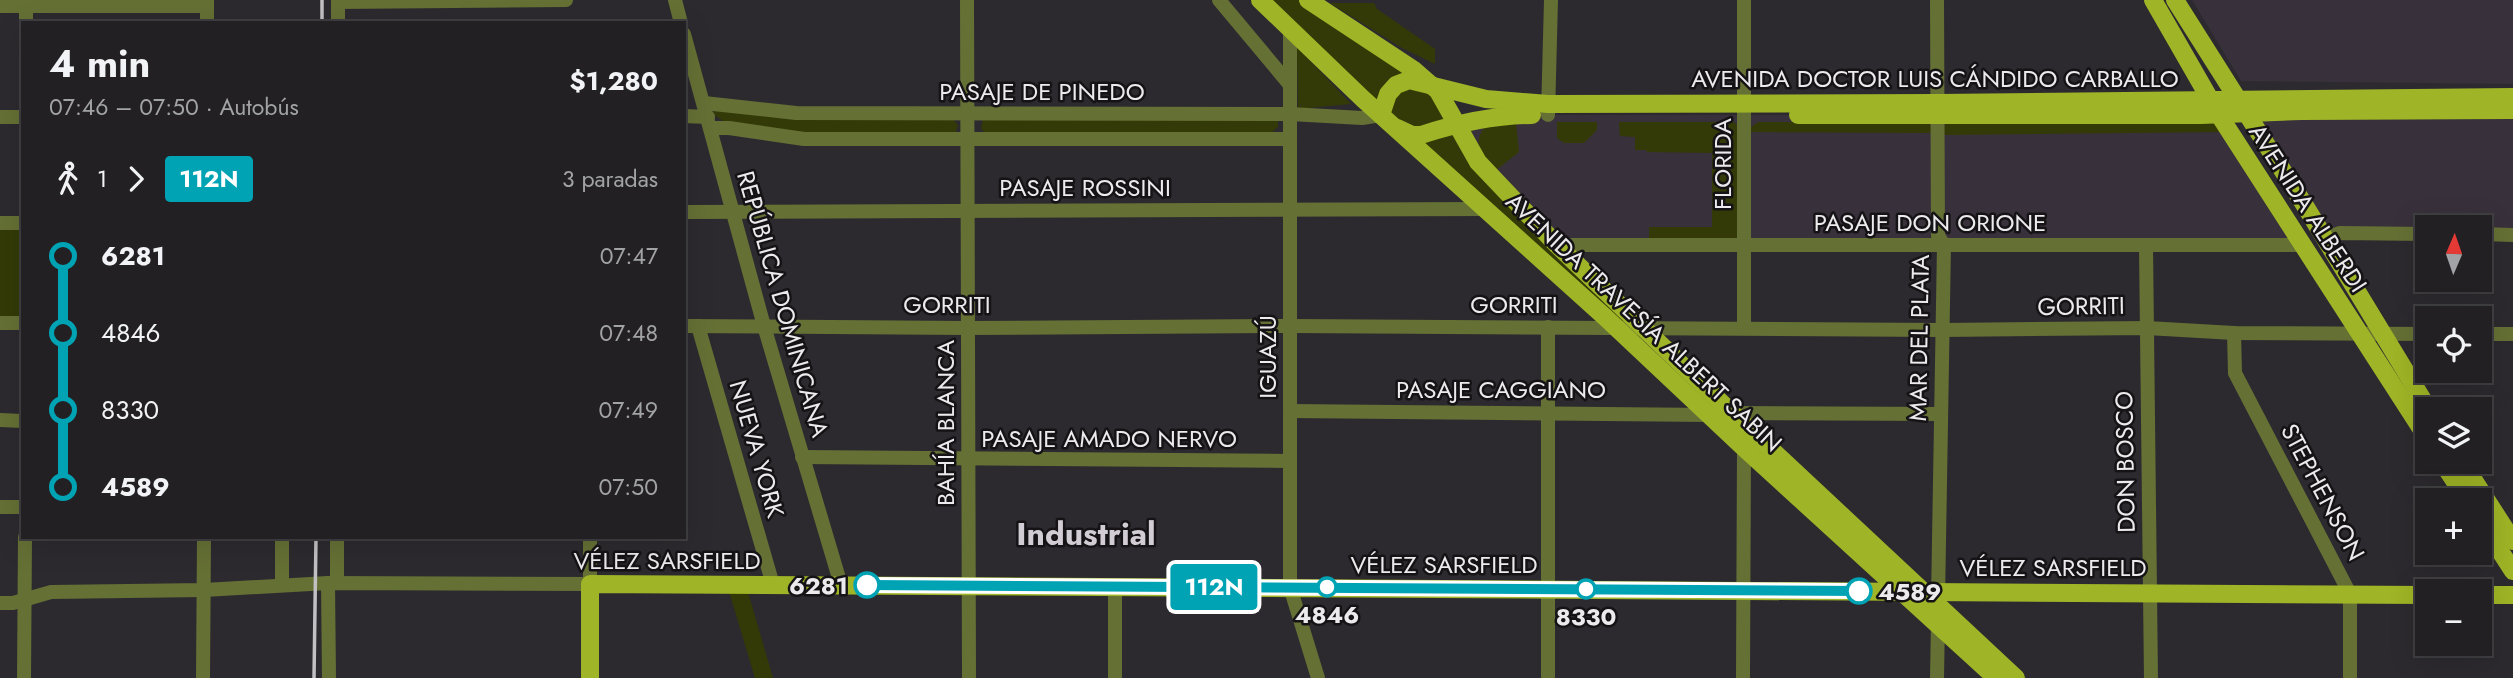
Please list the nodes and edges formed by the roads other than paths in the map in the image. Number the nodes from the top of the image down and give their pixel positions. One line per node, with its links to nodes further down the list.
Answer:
1 (566, 0): 12 (street)
2 (675, 0): 19 (street)
3 (967, 0): 32 (street, BAHÍA BLANCA)
4 (1219, 0): 23 (street)
5 (1260, 0): 20 (main road, AVENIDA TRAVESÍA ALBERT SABIN)
6 (1308, 0): 22 (main road, AVENIDA TRAVESÍA ALBERT SABIN)
7 (1550, 0): 28 (street)
8 (1744, 0): 29 (street, FLORIDA)
9 (1937, 0): 30 (street, MAR DEL PLATA)
10 (2153, 0): 27 (main road, AVENIDA ALBERDI)
11 (2175, 0): 26 (main road, AVENIDA ALBERDI)
12 (338, 1): 18 (street)
13 (26, 3): 14 (street); 15 (street); 16 (street)
14 (207, 3): 17 (street)
15 (0, 6)
16 (26, 21)
17 (207, 21)
18 (338, 21)
19 (680, 21)
20 (1290, 31): 23 (street, IGUAZÚ); 35 (main road, AVENIDA TRAVESÍA ALBERT SABIN)
21 (686, 41): 34 (street, REPÚBLICA DOMINICANA)
22 (1430, 84): 25 (main road, AVENIDA TRAVESÍA ALBERT SABIN); 28 (main road, AVENIDA DOCTOR LUIS CÁNDIDO CARBALLO); 35 (main road, AVENIDA DOCTOR LUIS CÁNDIDO CARBALLO)
23 (1290, 85): 33 (street, IGUAZÚ)
24 (2513, 97): 26 (main road, AVENIDA DOCTOR LUIS CÁNDIDO CARBALLO)
25 (1443, 101): 39 (main road, AVENIDA TRAVESÍA ALBERT SABIN); 41 (main road)
26 (2241, 107): 27 (main road, AVENIDA DOCTOR LUIS CÁNDIDO CARBALLO); 31 (main road, AVENIDA DOCTOR LUIS CÁNDIDO CARBALLO); 54 (main road, AVENIDA ALBERDI)
27 (2215, 108): 30 (main road, AVENIDA DOCTOR LUIS CÁNDIDO CARBALLO); 58 (main road, AVENIDA ALBERDI)
28 (1548, 109): 29 (main road, AVENIDA DOCTOR LUIS CÁNDIDO CARBALLO); 39 (main road, AVENIDA DOCTOR LUIS CÁNDIDO CARBALLO)
29 (1745, 109): 30 (main road, AVENIDA DOCTOR LUIS CÁNDIDO CARBALLO); 55 (street, FLORIDA)
30 (1938, 110): 57 (street, MAR DEL PLATA)
31 (2513, 110)
32 (967, 114): 33 (street, PASAJE DE PINEDO); 34 (street, PASAJE DE PINEDO); 42 (street, BAHÍA BLANCA)
33 (1290, 114): 35 (street, PASAJE DE PINEDO); 43 (street, IGUAZÚ)
34 (707, 116): 38 (street); 42 (street); 47 (street, REPÚBLICA DOMINICANA)
35 (1381, 116): 40 (main road, AVENIDA TRAVESÍA ALBERT SABIN)
36 (0, 117): 37 (street)
37 (21, 117)
38 (686, 117)
39 (1456, 126): 41 (main road, AVENIDA DOCTOR LUIS CÁNDIDO CARBALLO); 56 (main road, AVENIDA TRAVESÍA ALBERT SABIN)
40 (1396, 128): 41 (main road, AVENIDA DOCTOR LUIS CÁNDIDO CARBALLO); 44 (main road, AVENIDA TRAVESÍA ALBERT SABIN)
41 (1430, 132)
42 (967, 138): 43 (street); 45 (street, BAHÍA BLANCA)
43 (1290, 139): 46 (street, IGUAZÚ)
44 (1486, 209): 46 (street, PASAJE ROSSINI); 68 (main road, AVENIDA TRAVESÍA ALBERT SABIN)
45 (967, 210): 46 (street, PASAJE ROSSINI); 47 (street, PASAJE ROSSINI); 67 (street, BAHÍA BLANCA)
46 (1290, 210): 64 (street, IGUAZÚ)
47 (733, 211): 48 (street, PASAJE ROSSINI); 63 (street, REPÚBLICA DOMINICANA)
48 (686, 212)
49 (0, 223): 50 (street)
50 (21, 223)
51 (2415, 234): 54 (street)
52 (2492, 234): 53 (street)
53 (2513, 235)
54 (2325, 238): 74 (main road, AVENIDA ALBERDI)
55 (1745, 244): 56 (street, PASAJE DON ORIONE); 57 (street, PASAJE DON ORIONE); 69 (street, FLORIDA)
56 (1557, 245): 66 (main road, AVENIDA TRAVESÍA ALBERT SABIN)
57 (1944, 245): 59 (street, PASAJE DON ORIONE); 71 (street, MAR DEL PLATA)
58 (2302, 245): 59 (street, PASAJE DON ORIONE); 73 (main road, AVENIDA ALBERDI)
59 (2146, 246): 70 (street, DON BOSCO)
60 (0, 323): 61 (street)
61 (21, 323)
62 (691, 326): 63 (street, GORRITI); 105 (street, NUEVA YORK)
63 (764, 326): 67 (street, GORRITI); 88 (street, REPÚBLICA DOMINICANA)
64 (1290, 326): 65 (street, GORRITI); 67 (street, GORRITI); 79 (street, IGUAZÚ)
65 (1548, 327): 68 (street, GORRITI); 80 (street)
66 (1642, 327): 68 (street, GORRITI); 69 (street, GORRITI); 81 (main road, AVENIDA TRAVESÍA ALBERT SABIN)
67 (967, 328): 89 (street, BAHÍA BLANCA)
68 (1616, 328): 83 (main road, AVENIDA TRAVESÍA ALBERT SABIN)
69 (1744, 328): 71 (street, GORRITI)
70 (2147, 328): 71 (street, GORRITI); 72 (street, GORRITI); 114 (street, DON BOSCO)
71 (1942, 330): 82 (street, MAR DEL PLATA)
72 (2234, 333): 73 (street, GORRITI); 115 (street, STEPHENSON)
73 (2360, 334): 74 (street, GORRITI); 84 (main road, AVENIDA ALBERDI)
74 (2382, 334): 75 (street, GORRITI); 78 (main road, AVENIDA ALBERDI)
75 (2415, 334)
76 (2492, 334): 77 (street)
77 (2513, 334)
78 (2421, 397)
79 (1290, 411): 80 (street, PASAJE CAGGIANO); 90 (street, IGUAZÚ)
80 (1548, 412): 83 (street, PASAJE CAGGIANO); 110 (street)
81 (1732, 413): 82 (street); 119 (main road, AVENIDA TRAVESÍA ALBERT SABIN)
82 (1941, 414): 119 (street, MAR DEL PLATA)
83 (1711, 415): 87 (main road, AVENIDA TRAVESÍA ALBERT SABIN)
84 (2415, 419)
85 (0, 421): 86 (street)
86 (21, 421)
87 (1744, 448): 112 (street); 113 (main road, AVENIDA TRAVESÍA ALBERT SABIN)
88 (802, 457): 89 (street, PASAJE AMADO NERVO); 106 (street, REPÚBLICA DOMINICANA)
89 (968, 459): 90 (street, PASAJE AMADO NERVO); 107 (street, BAHÍA BLANCA)
90 (1290, 461): 109 (street, IGUAZÚ)
91 (2470, 474): 100 (main road)
92 (0, 507): 93 (street)
93 (21, 507)
94 (25, 539): 120 (street)
95 (204, 539): 111 (street)
96 (282, 539): 104 (street)
97 (337, 539): 102 (street)
98 (590, 539): 103 (street)
99 (2492, 539): 101 (main road)
100 (2513, 541)
101 (2513, 571)
102 (332, 583): 103 (street, VÉLEZ SARSFIELD); 104 (street, VÉLEZ SARSFIELD); 125 (street)
103 (590, 584): 105 (main road, VÉLEZ SARSFIELD); 126 (main road)
104 (282, 585): 111 (street, VÉLEZ SARSFIELD)
105 (773, 585): 106 (main road, VÉLEZ SARSFIELD)
106 (841, 585): 107 (main road, VÉLEZ SARSFIELD)
107 (968, 586): 108 (main road, VÉLEZ SARSFIELD); 127 (street, BAHÍA BLANCA)
108 (1115, 586): 109 (main road, VÉLEZ SARSFIELD); 128 (street)
109 (1290, 587): 110 (main road, VÉLEZ SARSFIELD); 129 (street, IGUAZÚ)
110 (1548, 589): 112 (main road, VÉLEZ SARSFIELD); 130 (street)
111 (204, 590): 120 (street, VÉLEZ SARSFIELD); 124 (street)
112 (1743, 590): 113 (main road, VÉLEZ SARSFIELD); 131 (street)
113 (1902, 591): 119 (main road, VÉLEZ SARSFIELD); 122 (main road, AVENIDA TRAVESÍA ALBERT SABIN)
114 (2149, 592): 115 (main road, VÉLEZ SARSFIELD); 119 (main road, VÉLEZ SARSFIELD); 135 (street, DON BOSCO)
115 (2350, 594): 116 (main road, VÉLEZ SARSFIELD); 136 (street, STEPHENSON)
116 (2415, 594)
117 (2492, 595): 118 (main road)
118 (2513, 595)
119 (1933, 596): 122 (street, MAR DEL PLATA); 134 (main road, AVENIDA TRAVESÍA ALBERT SABIN)
120 (25, 600): 121 (street, VÉLEZ SARSFIELD); 123 (street)
121 (0, 603)
122 (1938, 624): 132 (street, MAR DEL PLATA); 133 (main road, AVENIDA TRAVESÍA ALBERT SABIN)
123 (24, 678)
124 (203, 678)
125 (329, 678)
126 (590, 678)
127 (969, 678)
128 (1115, 678)
129 (1318, 678)
130 (1548, 678)
131 (1742, 678)
132 (1937, 678)
133 (1996, 678)
134 (2016, 678)
135 (2151, 678)
136 (2350, 678)

